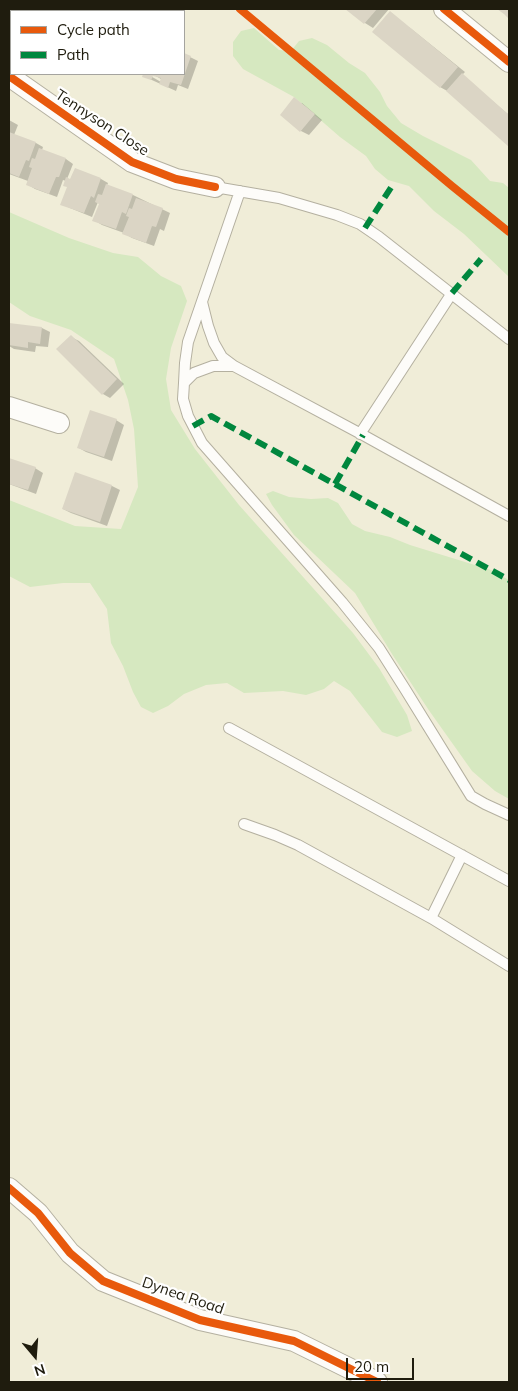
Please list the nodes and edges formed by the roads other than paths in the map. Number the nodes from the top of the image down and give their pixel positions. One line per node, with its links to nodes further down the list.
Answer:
1 (444, 9): 2 (street)
2 (509, 62)
3 (9, 76): 4 (street, Tennyson Close)
4 (215, 186): 5 (lane)
5 (240, 191): 6 (lane); 7 (lane)
6 (452, 293): 8 (lane); 13 (lane)
7 (202, 302): 9 (lane); 10 (lane)
8 (509, 338)
9 (234, 366): 10 (lane); 13 (lane)
10 (184, 383): 16 (lane)
11 (9, 407): 12 (street)
12 (59, 423)
13 (360, 434): 14 (lane)
14 (509, 516)
15 (229, 728): 18 (lane)
16 (509, 815)
17 (244, 824): 20 (lane)
18 (462, 855): 19 (lane); 20 (lane)
19 (509, 881)
20 (431, 918): 21 (lane)
21 (509, 966)
22 (9, 1188): 23 (street, Dynea Road)
23 (377, 1382)

